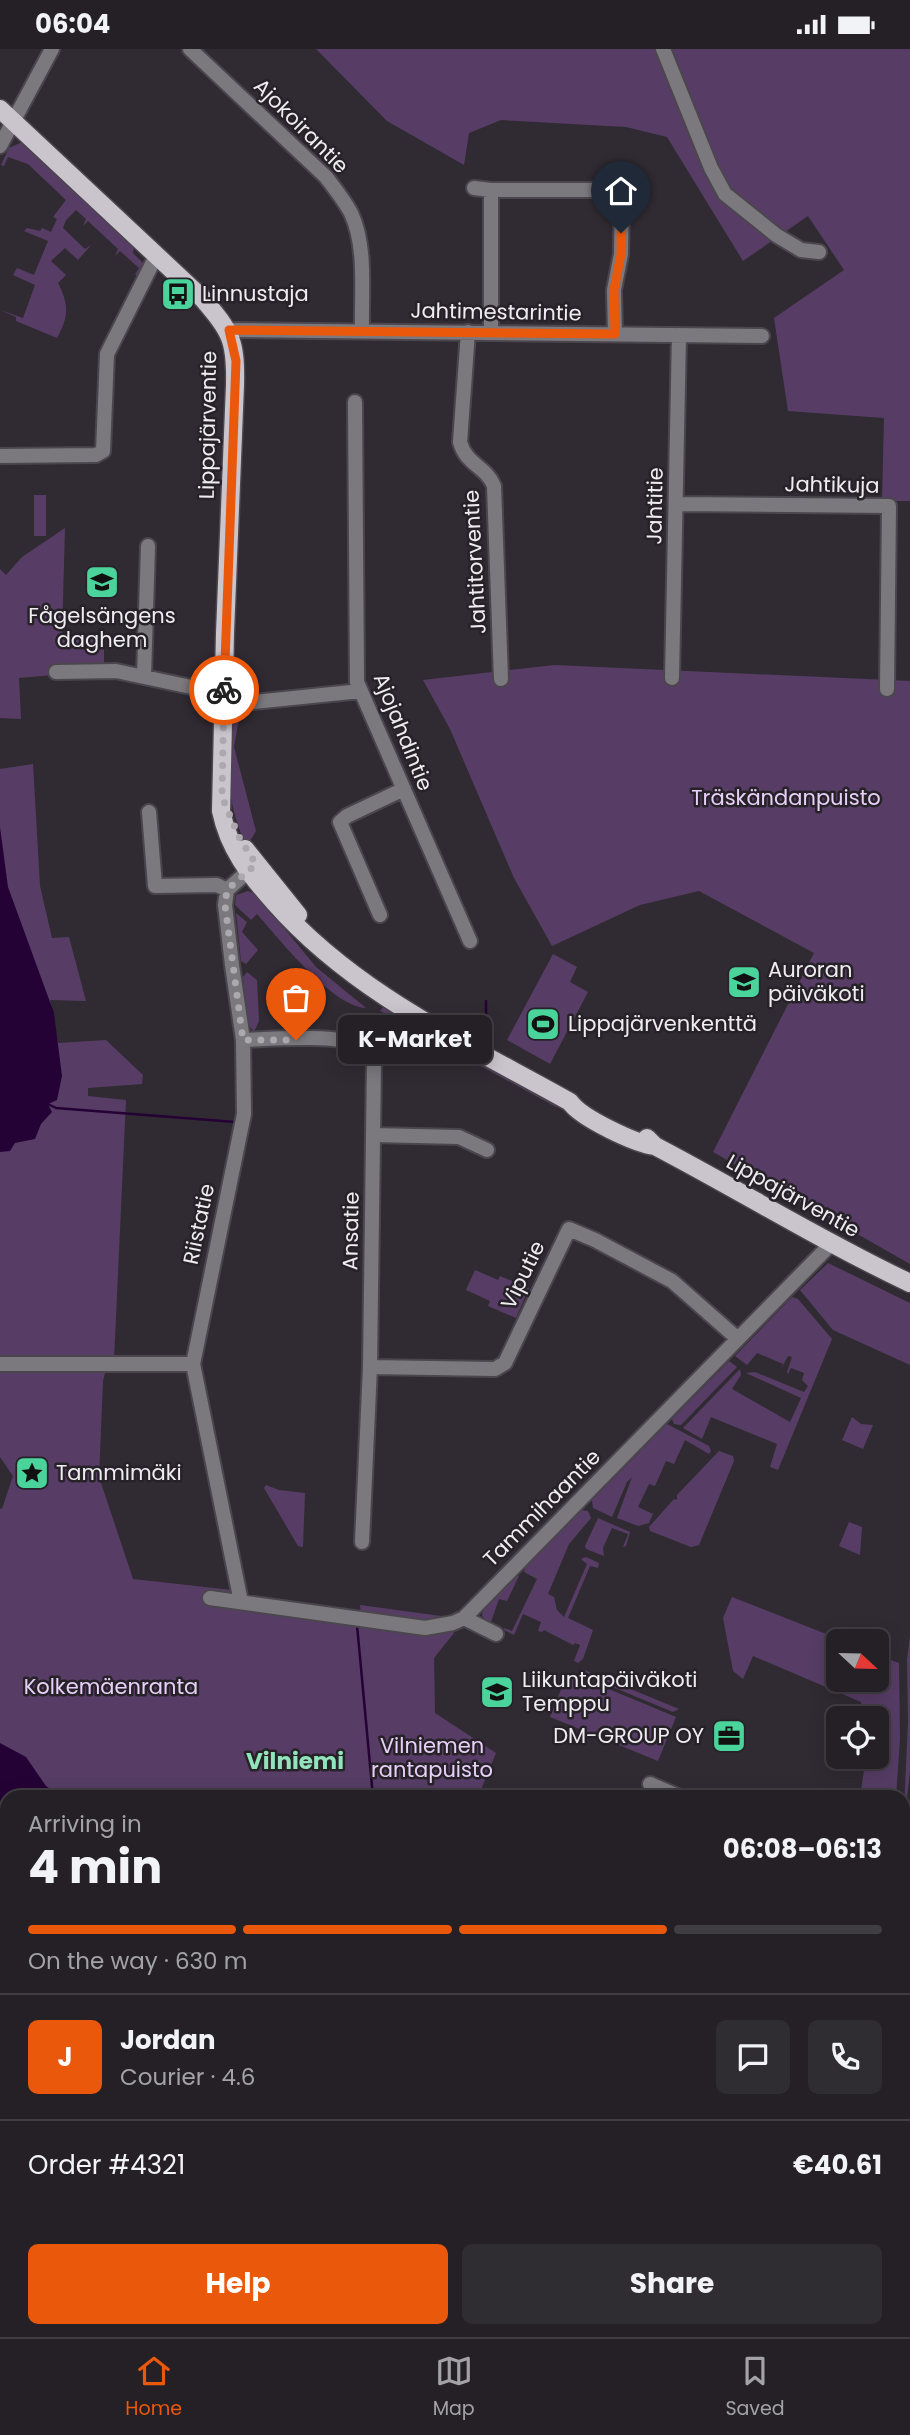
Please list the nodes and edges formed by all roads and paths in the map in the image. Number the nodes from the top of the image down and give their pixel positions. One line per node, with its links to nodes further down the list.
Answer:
1 (52, 49): 4 (street)
2 (190, 49): 11 (street, Ajokoirantie)
3 (663, 49): 8 (street)
4 (6, 115): 5 (street); 9 (main road, Lippajärventie)
5 (0, 146)
6 (474, 188): 7 (street)
7 (492, 190): 13 (street); 14 (street)
8 (819, 251)
9 (156, 256): 10 (main road, Lippajärventie); 18 (street)
10 (229, 330): 11 (street, Jahtimestarintie); 27 (main road, Lippajärventie)
11 (362, 331): 12 (street, Jahtimestarintie)
12 (468, 333): 13 (street, Jahtimestarintie); 24 (street, Jahtitorventie)
13 (491, 333): 14 (street, Jahtimestarintie)
14 (615, 334): 15 (street, Jahtimestarintie)
15 (679, 335): 16 (street, Jahtimestarintie); 19 (street, Jahtitie)
16 (762, 336)
17 (355, 402): 26 (street, Ajojahdintie)
18 (0, 456)
19 (676, 504): 23 (street, Jahtitie); 25 (street, Jahtikuja)
20 (148, 546): 22 (street)
21 (56, 672): 22 (street)
22 (144, 676): 27 (street)
23 (672, 678)
24 (501, 679)
25 (887, 689)
26 (361, 691): 27 (street); 28 (street, Ajojahdintie)
27 (224, 700): 30 (main road, Lippajärventie)
28 (404, 789): 32 (street); 33 (street, Ajojahdintie)
29 (149, 812): 31 (street)
30 (252, 868): 31 (street); 37 (main road, Lippajärventie)
31 (227, 890): 34 (street, Riistatie)
32 (380, 915)
33 (470, 941)
34 (243, 1040): 35 (street, Ansatie); 41 (street, Riistatie)
35 (373, 1135): 36 (street); 42 (street, Ansatie)
36 (487, 1150)
37 (831, 1244): 38 (main road, Lippajärventie); 39 (street, Tammihaantie)
38 (910, 1283)
39 (738, 1339): 42 (street, Viputie); 46 (street, Tammihaantie)
40 (0, 1364): 41 (street)
41 (192, 1364): 45 (street, Riistatie)
42 (370, 1367): 43 (street, Ansatie)
43 (362, 1542)
44 (210, 1598): 45 (street)
45 (240, 1602): 46 (street)
46 (464, 1618): 47 (street)
47 (496, 1634)
48 (650, 1784): 49 (street)
49 (664, 1790)

